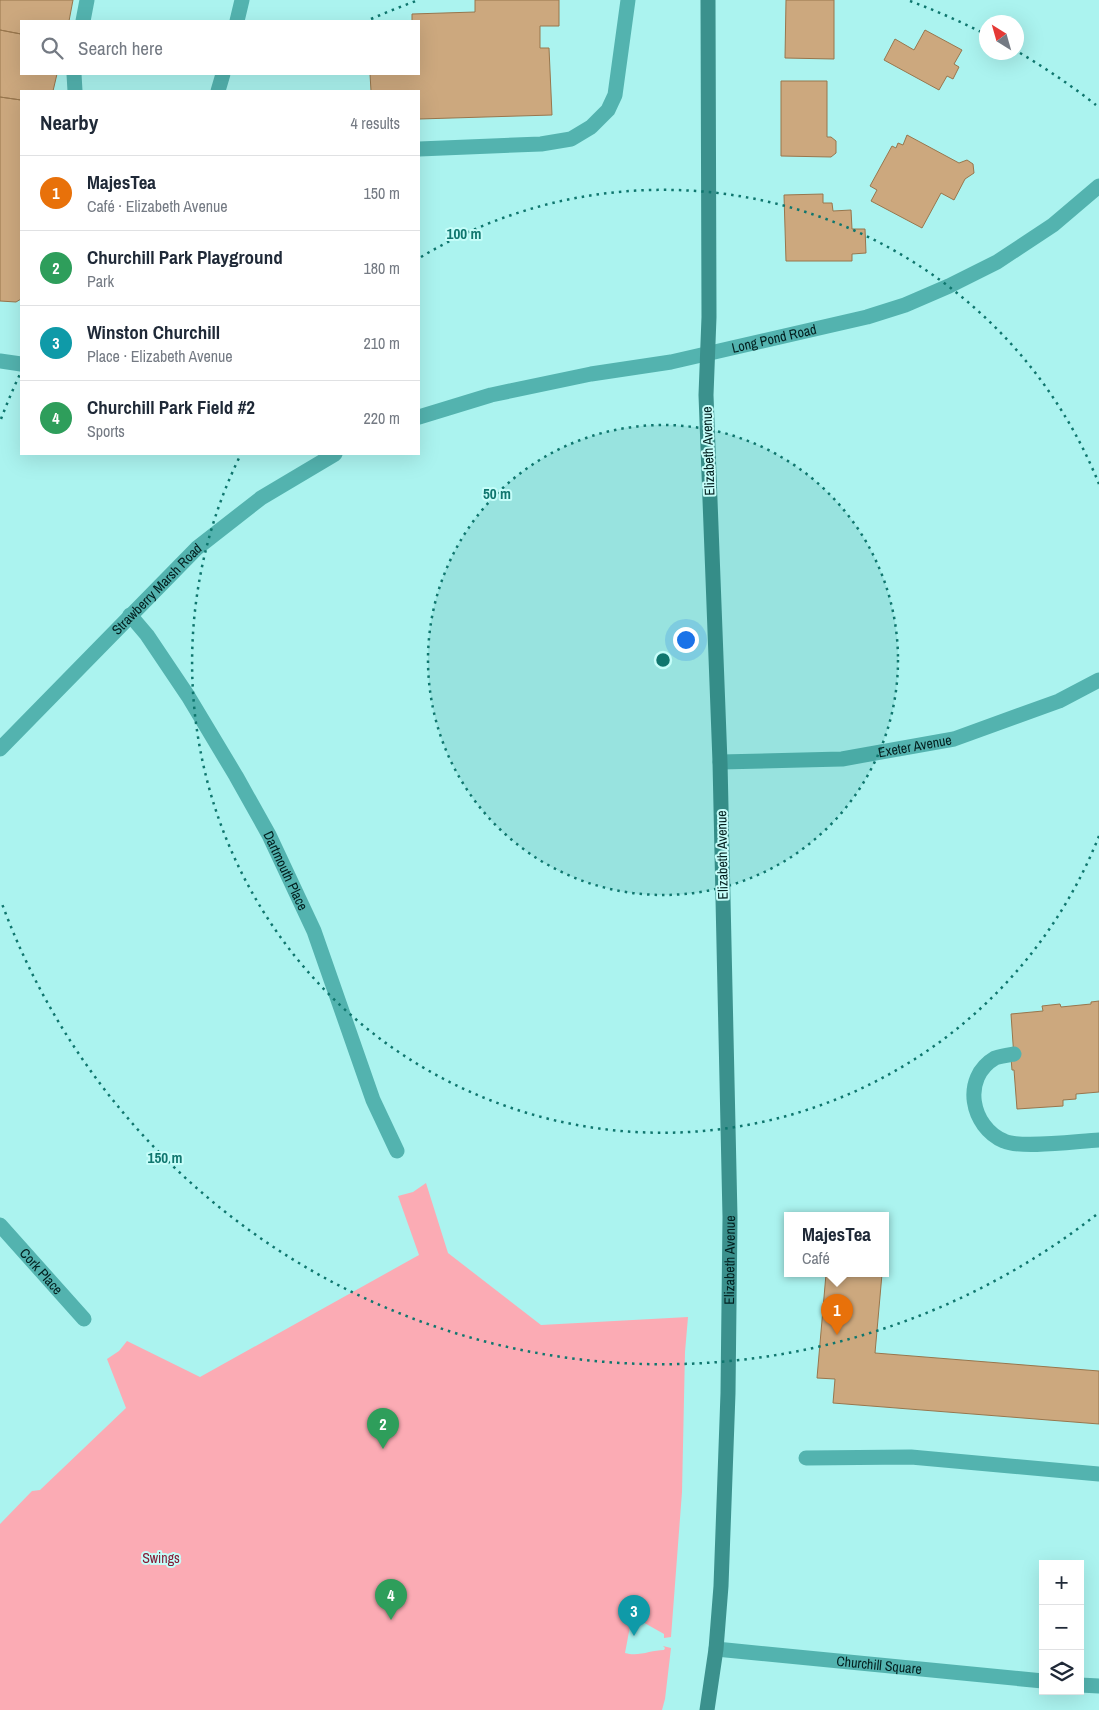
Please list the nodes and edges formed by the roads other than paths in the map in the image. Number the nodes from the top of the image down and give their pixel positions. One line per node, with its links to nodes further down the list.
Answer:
1 (87, 0): 5 (street)
2 (242, 0): 6 (street)
3 (628, 0): 11 (street)
4 (708, 0): 13 (main road, Elizabeth Avenue)
5 (83, 20)
6 (237, 20)
7 (74, 75): 9 (street)
8 (222, 75): 10 (street)
9 (75, 90)
10 (218, 90)
11 (420, 149)
12 (1099, 186): 13 (street, Long Pond Road)
13 (707, 354): 16 (street, Long Pond Road); 21 (main road, Elizabeth Avenue)
14 (0, 361): 15 (street)
15 (20, 364)
16 (420, 416)
17 (333, 455): 18 (street, Strawberry Marsh Road)
18 (130, 615): 20 (street, Strawberry Marsh Road); 24 (street, Dartmouth Place)
19 (1099, 680): 21 (street, Exeter Avenue)
20 (0, 749)
21 (720, 762): 29 (main road, Elizabeth Avenue)
22 (1014, 1054): 23 (street)
23 (1099, 1140)
24 (397, 1151)
25 (0, 1225): 26 (street, Cork Place)
26 (84, 1319)
27 (806, 1458): 28 (street)
28 (1099, 1474)
29 (716, 1649): 30 (street, Churchill Square); 33 (main road, Elizabeth Avenue)
30 (1039, 1681)
31 (1084, 1684): 32 (street)
32 (1099, 1686)
33 (707, 1710)

